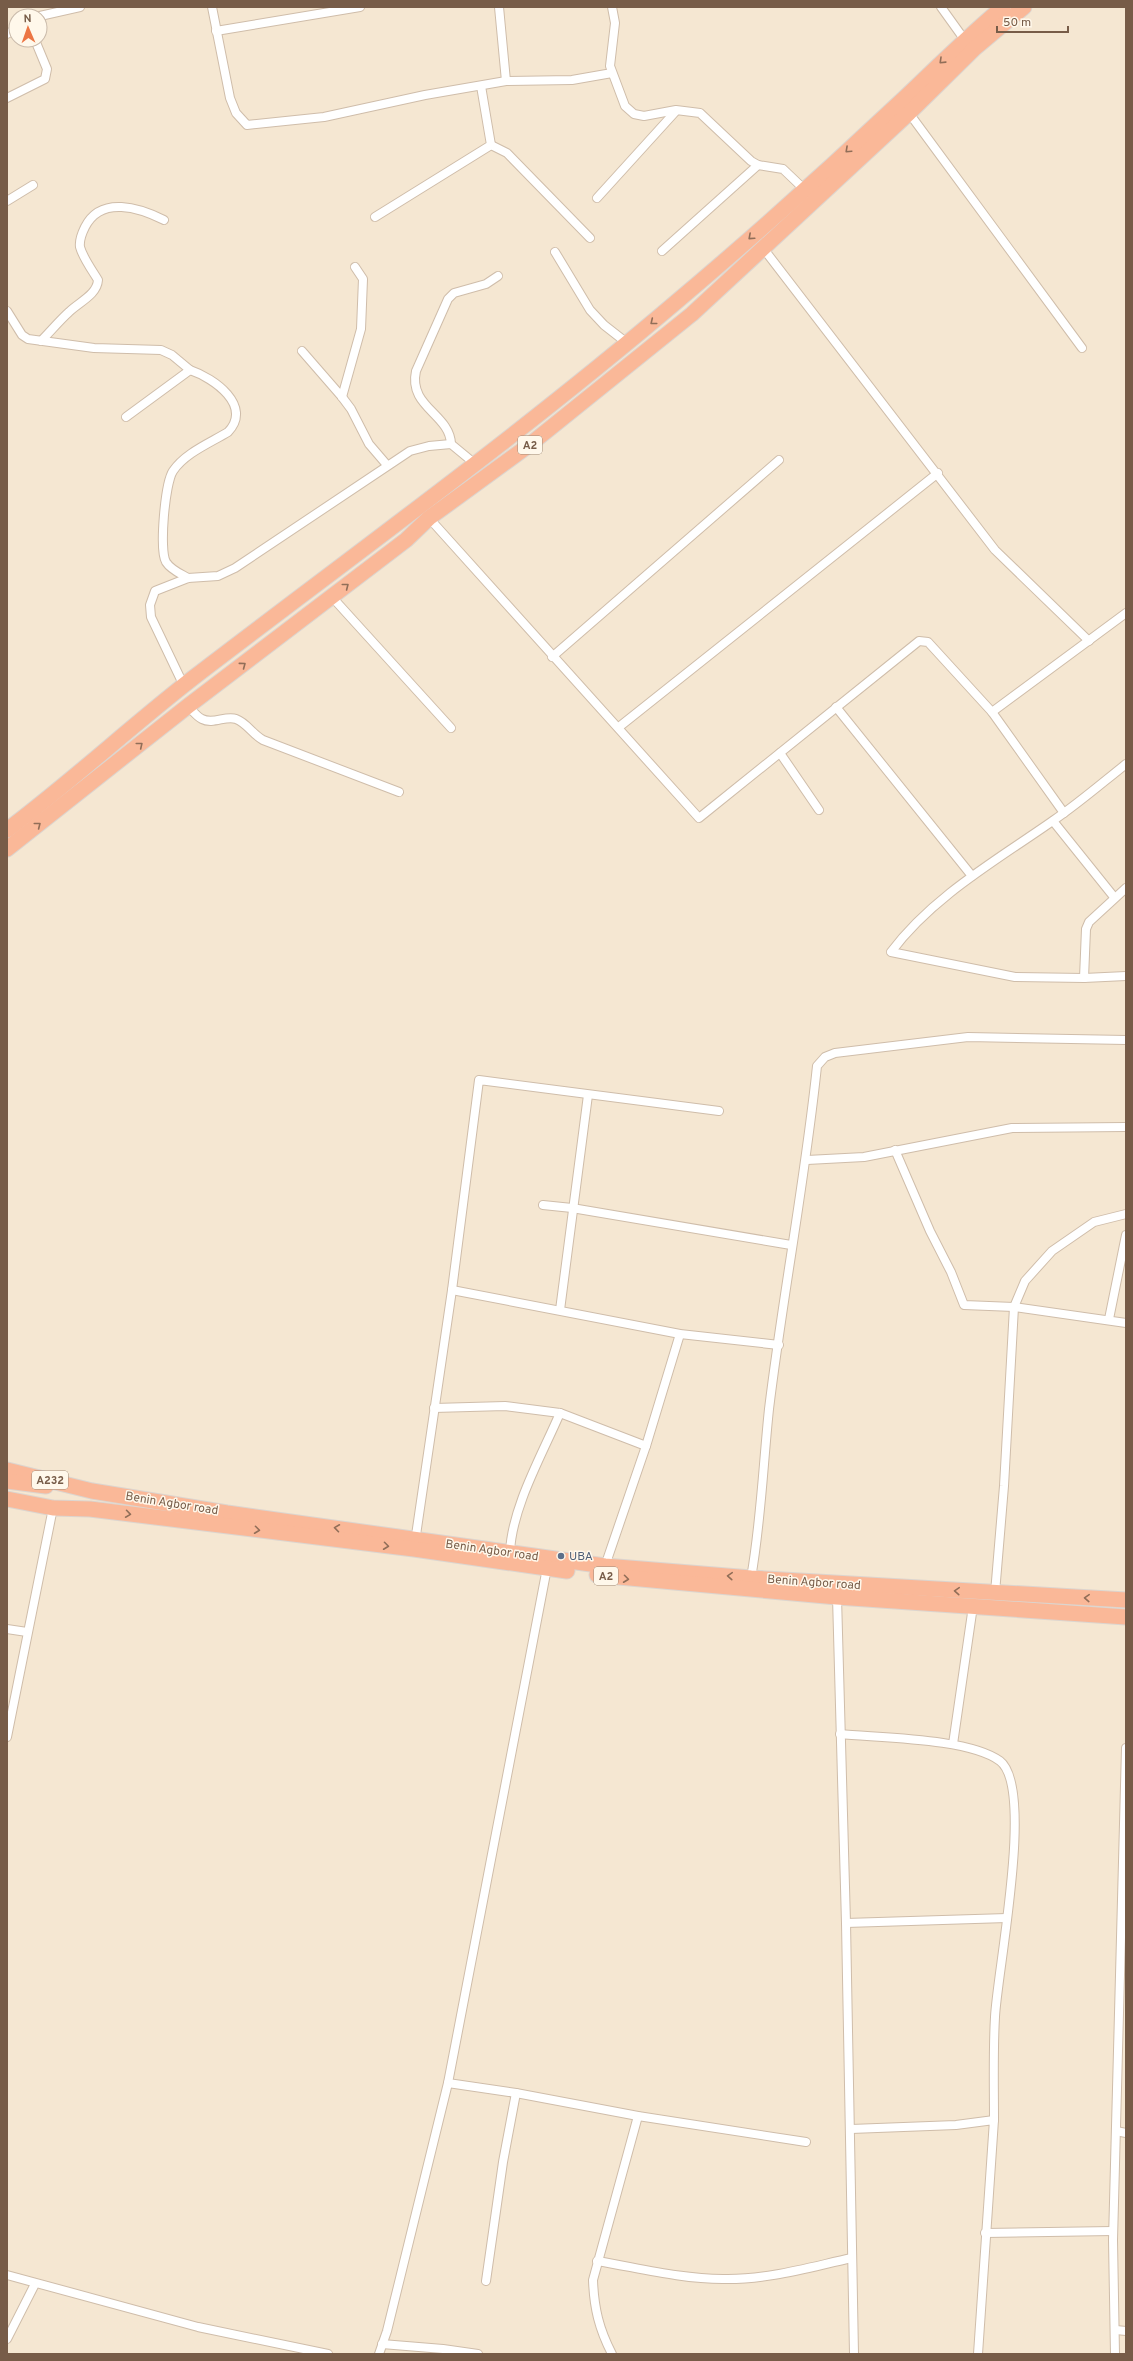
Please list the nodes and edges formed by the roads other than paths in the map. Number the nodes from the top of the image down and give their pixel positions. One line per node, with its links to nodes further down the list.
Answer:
1 (80, 7): 9 (street)
2 (212, 7): 10 (street)
3 (360, 7): 10 (street)
4 (499, 7): 14 (street)
5 (612, 7): 13 (street)
6 (941, 7): 11 (street)
7 (1003, 7): 11 (highway, A2)
8 (1024, 7): 18 (highway, A2)
9 (48, 14)
10 (216, 31): 15 (street)
11 (964, 39): 22 (highway, A2, one-way to 22)
12 (38, 48): 16 (street)
13 (612, 73): 14 (street); 17 (street)
14 (506, 81): 15 (street)
15 (481, 86): 19 (street)
16 (7, 98)
17 (676, 110): 20 (street); 23 (street)
18 (909, 113): 28 (highway, A2); 36 (street)
19 (491, 145): 25 (street); 27 (street)
20 (758, 165): 22 (street); 29 (street)
21 (33, 186): 24 (street)
22 (805, 190): 35 (highway, A2, one-way to 35)
23 (597, 198)
24 (7, 201)
25 (375, 217)
26 (164, 220): 34 (street)
27 (590, 238)
28 (763, 248): 45 (street); 46 (highway, A2)
29 (662, 251)
30 (555, 252): 35 (street)
31 (355, 267): 39 (street)
32 (498, 276): 41 (street)
33 (7, 311): 34 (street)
34 (40, 342): 38 (street)
35 (627, 343): 43 (highway, A2)
36 (1082, 348)
37 (302, 351): 39 (street)
38 (190, 370): 40 (street); 47 (street)
39 (342, 397): 44 (street)
40 (126, 417)
41 (451, 444): 43 (street); 44 (street)
42 (779, 460): 51 (street)
43 (474, 464): 52 (highway, A2)
44 (388, 465): 47 (street)
45 (938, 473): 50 (street); 56 (street)
46 (429, 518): 48 (highway, A2, one-way to 46); 51 (street)
47 (188, 578): 52 (street)
48 (332, 598): 53 (highway, A2, one-way to 48); 57 (street)
49 (1126, 613): 50 (street)
50 (1089, 641): 55 (street)
51 (552, 657): 56 (street)
52 (184, 686): 64 (highway, A2)
53 (188, 706): 60 (street); 65 (highway, A2, one-way to 53)
54 (836, 707): 55 (street); 58 (street); 66 (street)
55 (992, 712): 62 (street)
56 (619, 727): 58 (street)
57 (452, 728)
58 (780, 753): 61 (street)
59 (1126, 764): 62 (street)
60 (399, 792)
61 (819, 810)
62 (1064, 813): 63 (street)
63 (1053, 821): 66 (street); 68 (street)
64 (7, 830)
65 (7, 848)
66 (972, 876): 70 (street)
67 (1126, 888): 68 (street)
68 (1114, 898): 70 (street)
69 (1126, 976): 70 (street)
70 (1084, 978)
71 (1126, 1040): 76 (street)
72 (588, 1095): 73 (street); 78 (street); 82 (street)
73 (719, 1111)
74 (1126, 1127): 75 (street)
75 (895, 1150): 76 (street); 83 (street)
76 (807, 1160): 81 (street)
77 (543, 1205): 78 (street)
78 (572, 1208): 81 (street); 84 (street)
79 (1126, 1214): 83 (street)
80 (1126, 1235): 85 (street)
81 (791, 1245): 88 (street)
82 (452, 1290): 84 (street); 89 (street)
83 (1014, 1307): 85 (street); 104 (street)
84 (560, 1310): 87 (street)
85 (1109, 1319): 86 (street)
86 (1126, 1323)
87 (680, 1334): 88 (street); 91 (street)
88 (779, 1345): 103 (street)
89 (434, 1408): 90 (street); 99 (street)
90 (560, 1413): 91 (street); 100 (street)
91 (646, 1446): 101 (street)
92 (7, 1470): 94 (highway, Benin Agbor road / A232)
93 (7, 1481): 94 (highway, A2)
94 (92, 1490): 99 (highway, Benin Agbor road / A2, one-way to 94)
95 (7, 1491): 98 (highway, A2)
96 (7, 1499): 97 (highway, Benin Agbor road / A232)
97 (53, 1508): 98 (highway, Benin Agbor road / A232); 110 (street)
98 (90, 1509): 99 (highway, Benin Agbor road / A2, one-way to 99)
99 (414, 1544): 100 (highway, Benin Agbor road / A2); 102 (highway, Benin Agbor road / A2)
100 (510, 1552): 101 (highway, Benin Agbor road / A2)
101 (605, 1566): 103 (highway, Benin Agbor road / A2, one-way to 101)
102 (547, 1568): 105 (highway, Benin Agbor road / A2, one-way to 105); 117 (street)
103 (752, 1578): 104 (highway, Benin Agbor road / A2, one-way to 103)
104 (995, 1593): 106 (highway, Benin Agbor road / A2, one-way to 104)
105 (837, 1597): 107 (highway, Benin Agbor road / A2); 111 (street)
106 (1126, 1600)
107 (973, 1606): 108 (highway, Benin Agbor road / A2); 113 (street)
108 (1126, 1617)
109 (7, 1629): 110 (street)
110 (27, 1632): 112 (street)
111 (840, 1734): 113 (street); 116 (street)
112 (7, 1737)
113 (953, 1744): 115 (street)
114 (1126, 1748): 122 (street)
115 (1007, 1918): 116 (street); 120 (street)
116 (846, 1923): 121 (street)
117 (448, 2083): 118 (street); 135 (street)
118 (516, 2093): 119 (street); 130 (street)
119 (638, 2116): 124 (street); 128 (street)
120 (994, 2120): 121 (street); 126 (street)
121 (851, 2130): 127 (street)
122 (1116, 2131): 123 (street); 125 (street)
123 (1126, 2132)
124 (806, 2142)
125 (1113, 2231): 126 (street); 132 (street)
126 (986, 2233): 141 (street)
127 (852, 2258): 128 (street); 140 (street)
128 (597, 2261): 139 (street)
129 (7, 2275): 131 (street)
130 (486, 2281)
131 (35, 2284): 134 (street); 136 (street)
132 (1116, 2330): 133 (street); 142 (street)
133 (1126, 2331)
134 (7, 2339)
135 (382, 2344): 137 (street); 138 (street)
136 (328, 2354)
137 (379, 2354)
138 (478, 2354)
139 (612, 2354)
140 (854, 2354)
141 (978, 2354)
142 (1115, 2354)

